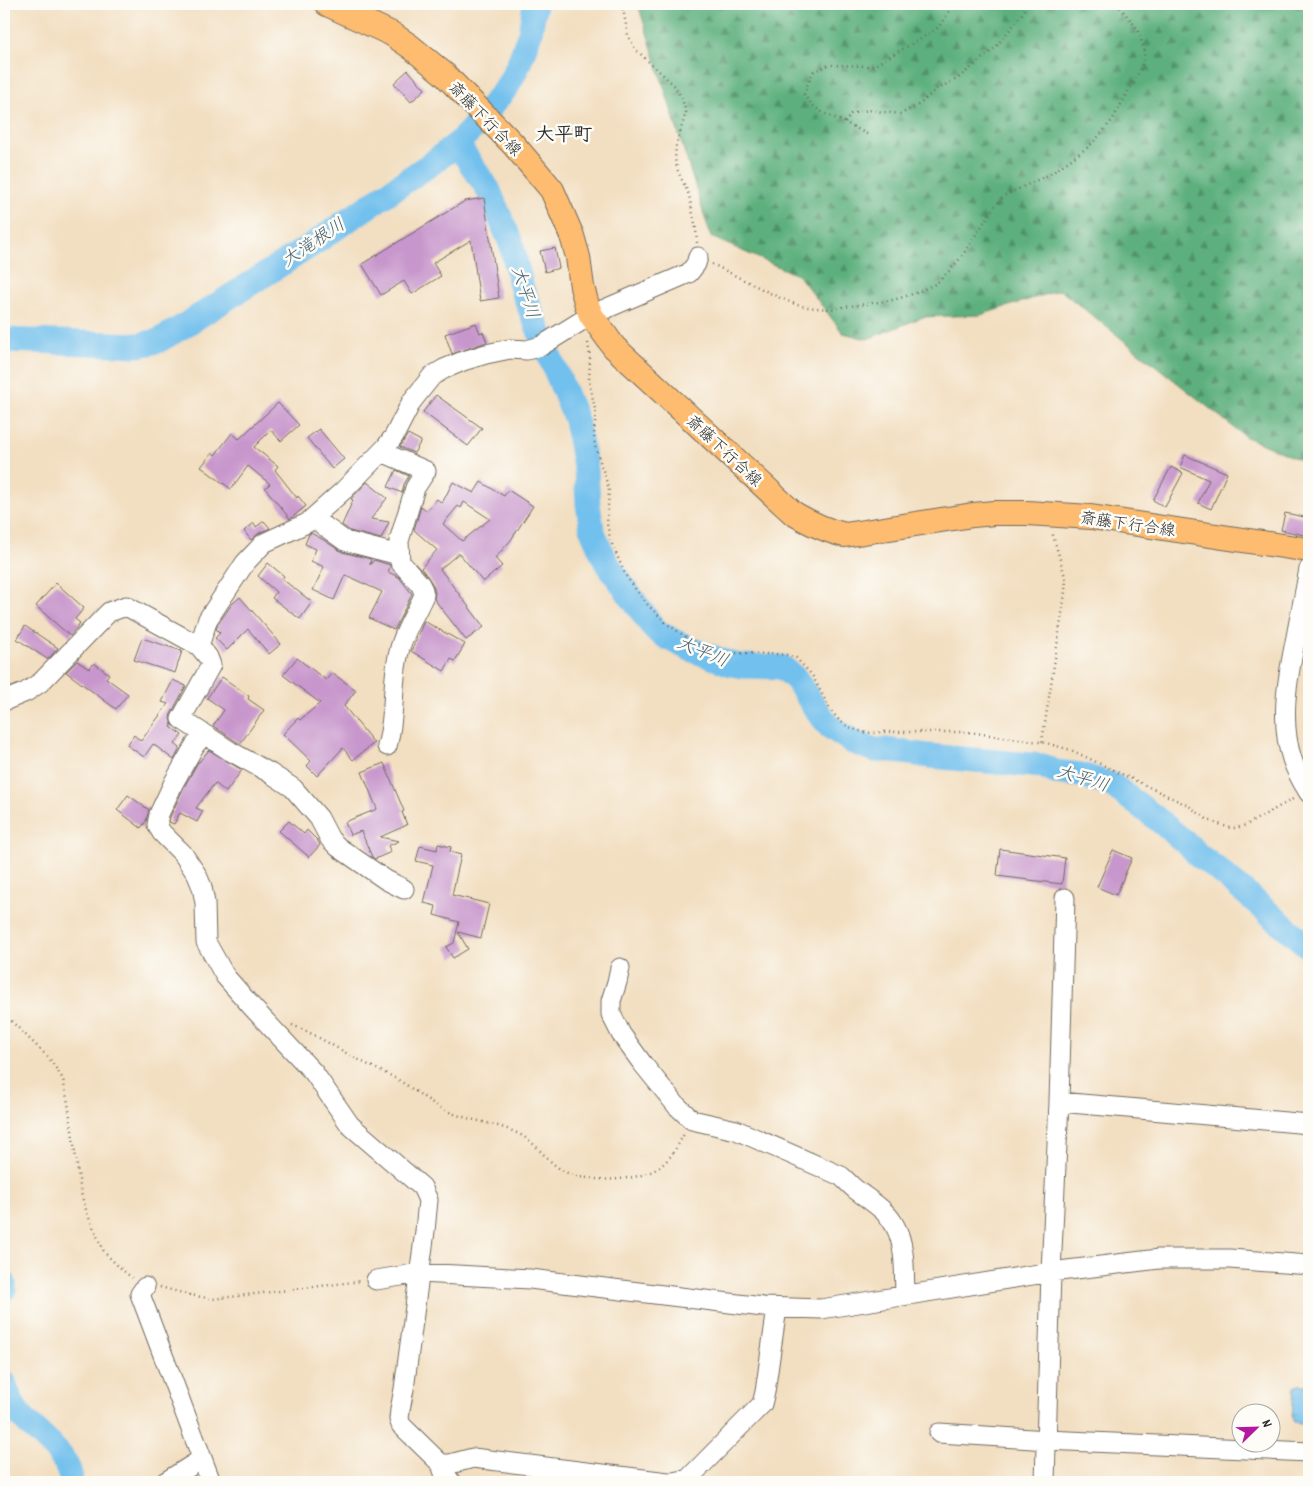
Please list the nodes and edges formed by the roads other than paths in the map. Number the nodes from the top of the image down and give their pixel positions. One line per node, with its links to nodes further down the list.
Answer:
1 (326, 4): 3 (main road, 斎藤下行合線)
2 (698, 257): 3 (street)
3 (587, 317): 4 (street); 6 (main road, 斎藤下行合線)
4 (382, 452): 5 (street); 7 (street)
5 (313, 518): 7 (street); 9 (street)
6 (1309, 550)
7 (399, 555): 12 (street)
8 (1309, 569): 13 (street)
9 (199, 646): 10 (street); 11 (street)
10 (4, 701)
11 (204, 735): 14 (street); 21 (street)
12 (387, 746)
13 (1308, 792)
14 (404, 889)
15 (1065, 898): 17 (street)
16 (620, 968): 24 (street)
17 (1059, 1102): 18 (street); 20 (street)
18 (1309, 1124)
19 (1309, 1265): 20 (street)
20 (1051, 1272): 24 (street); 27 (street)
21 (420, 1273): 22 (street); 25 (street); 30 (street)
22 (376, 1280)
23 (145, 1287): 29 (street)
24 (905, 1295): 25 (street)
25 (777, 1308): 36 (street)
26 (939, 1433): 27 (street)
27 (1047, 1440): 28 (street); 37 (street)
28 (1309, 1452)
29 (202, 1459): 31 (street); 32 (street)
30 (441, 1464): 33 (street); 34 (street); 35 (street)
31 (165, 1482)
32 (211, 1482)
33 (435, 1482)
34 (451, 1482)
35 (668, 1482)
36 (672, 1482)
37 (1045, 1482)

